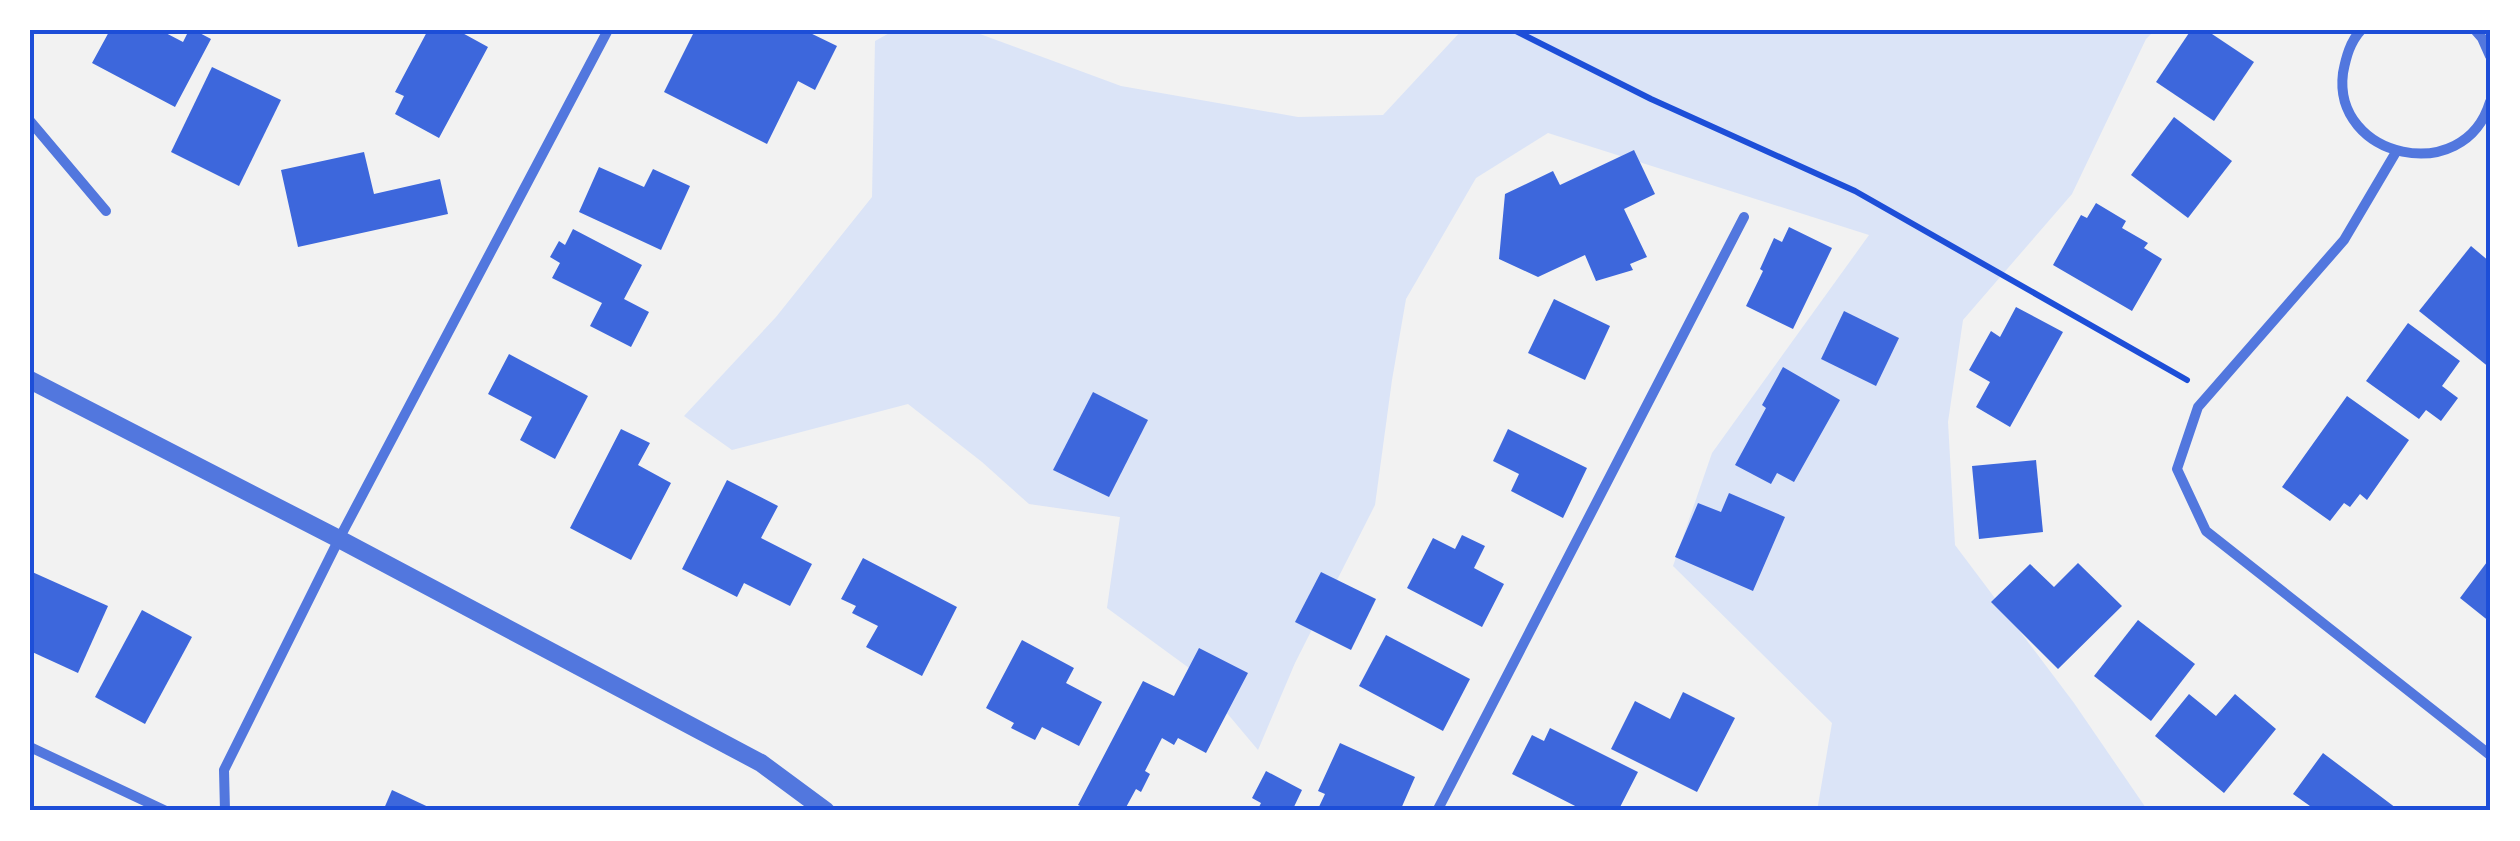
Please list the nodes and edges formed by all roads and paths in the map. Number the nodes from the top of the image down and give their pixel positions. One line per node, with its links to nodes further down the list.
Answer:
1 (608, 30): 13 (street)
2 (1514, 30): 12 (path)
3 (2361, 30): 8 (street)
4 (2475, 30): 5 (street)
5 (2490, 56)
6 (2490, 102): 8 (street)
7 (30, 121): 9 (street)
8 (2396, 152): 12 (street)
9 (106, 210)
10 (1744, 217): 19 (street)
11 (30, 380): 13 (street)
12 (2210, 393): 15 (street)
13 (339, 539): 17 (street); 18 (street)
14 (30, 748): 16 (street)
15 (2490, 754)
16 (166, 811)
17 (225, 811)
18 (826, 811)
19 (1437, 811)

